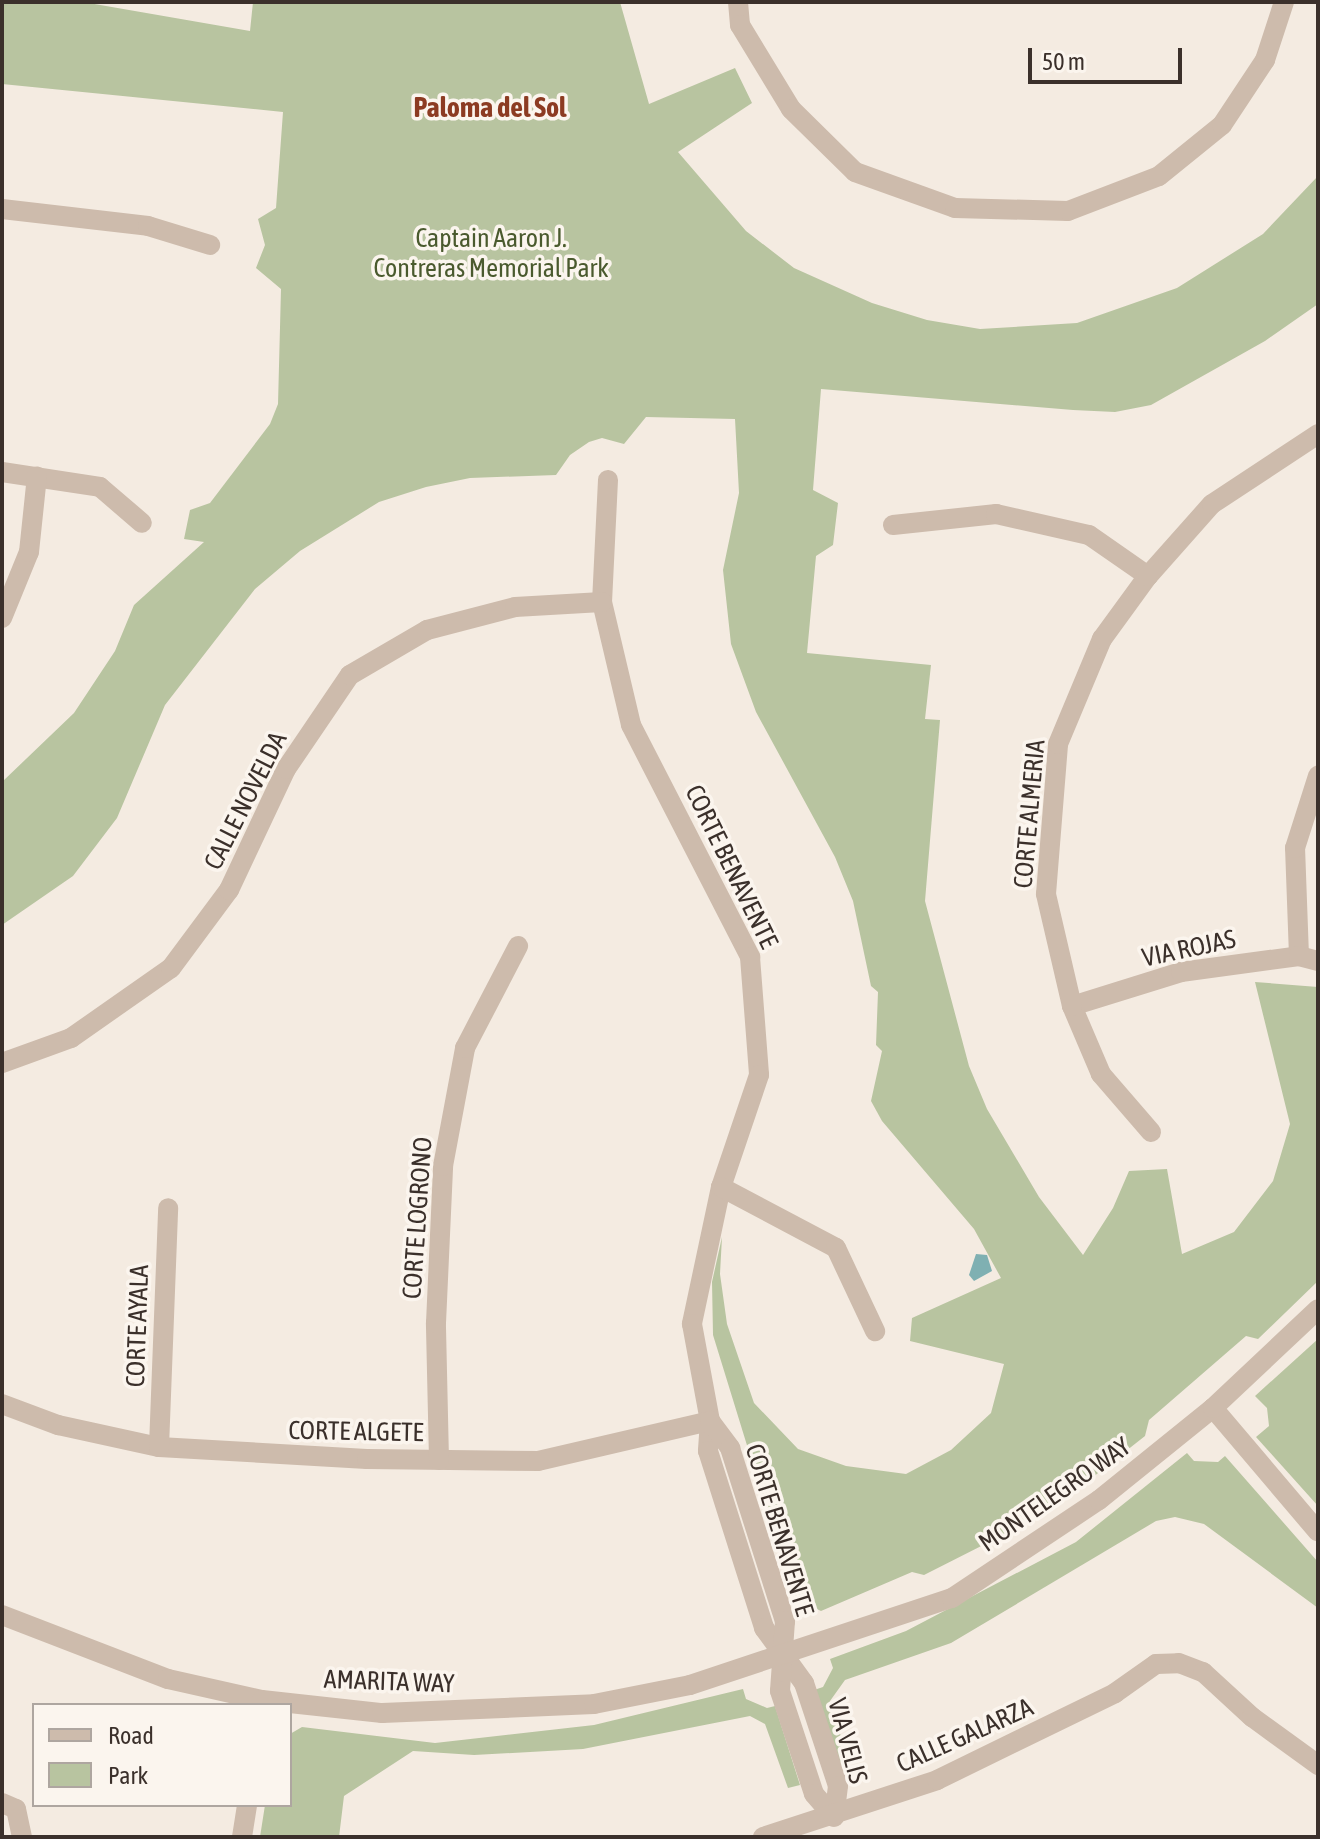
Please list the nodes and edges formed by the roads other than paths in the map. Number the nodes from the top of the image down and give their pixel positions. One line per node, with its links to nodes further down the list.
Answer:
1 (738, 2): 2 (street)
2 (1284, 2)
3 (2, 209): 4 (street)
4 (210, 245)
5 (1318, 434): 11 (street, CORTE ALMERIA)
6 (2, 472): 7 (street)
7 (37, 476): 9 (street); 13 (street)
8 (608, 480): 12 (street, CORTE BENAVENTE)
9 (142, 523)
10 (893, 525): 11 (street)
11 (1148, 576): 17 (street, CORTE ALMERIA)
12 (602, 602): 18 (street, CALLE NOVELDA); 20 (street, CORTE BENAVENTE)
13 (2, 618)
14 (1318, 776): 16 (street)
15 (518, 946): 28 (street, CORTE LOGRONO)
16 (1308, 958): 17 (street, VIA ROJAS)
17 (1072, 1006): 19 (street, CORTE ALMERIA)
18 (2, 1063)
19 (1151, 1132)
20 (721, 1187): 23 (street); 26 (street, CORTE BENAVENTE)
21 (168, 1208): 27 (street, CORTE AYALA)
22 (1318, 1309): 25 (street, MONTELEGRO WAY)
23 (875, 1331)
24 (2, 1404): 27 (street, CORTE ALGETE)
25 (1213, 1408): 29 (street); 31 (street, MONTELEGRO WAY)
26 (710, 1421): 28 (street, CORTE ALGETE); 31 (street, CORTE BENAVENTE)
27 (159, 1447): 28 (street, CORTE ALGETE)
28 (439, 1460)
29 (1318, 1532)
30 (2, 1615): 32 (street, AMARITA WAY)
31 (781, 1653): 33 (street, AMARITA WAY); 37 (street, VIA VELIS)
32 (262, 1703)
33 (292, 1706)
34 (1318, 1765): 37 (street, CALLE GALARZA)
35 (2, 1803): 38 (street)
36 (247, 1807): 39 (street)
37 (834, 1817): 40 (street, CALLE GALARZA)
38 (22, 1837)
39 (242, 1837)
40 (763, 1837)

